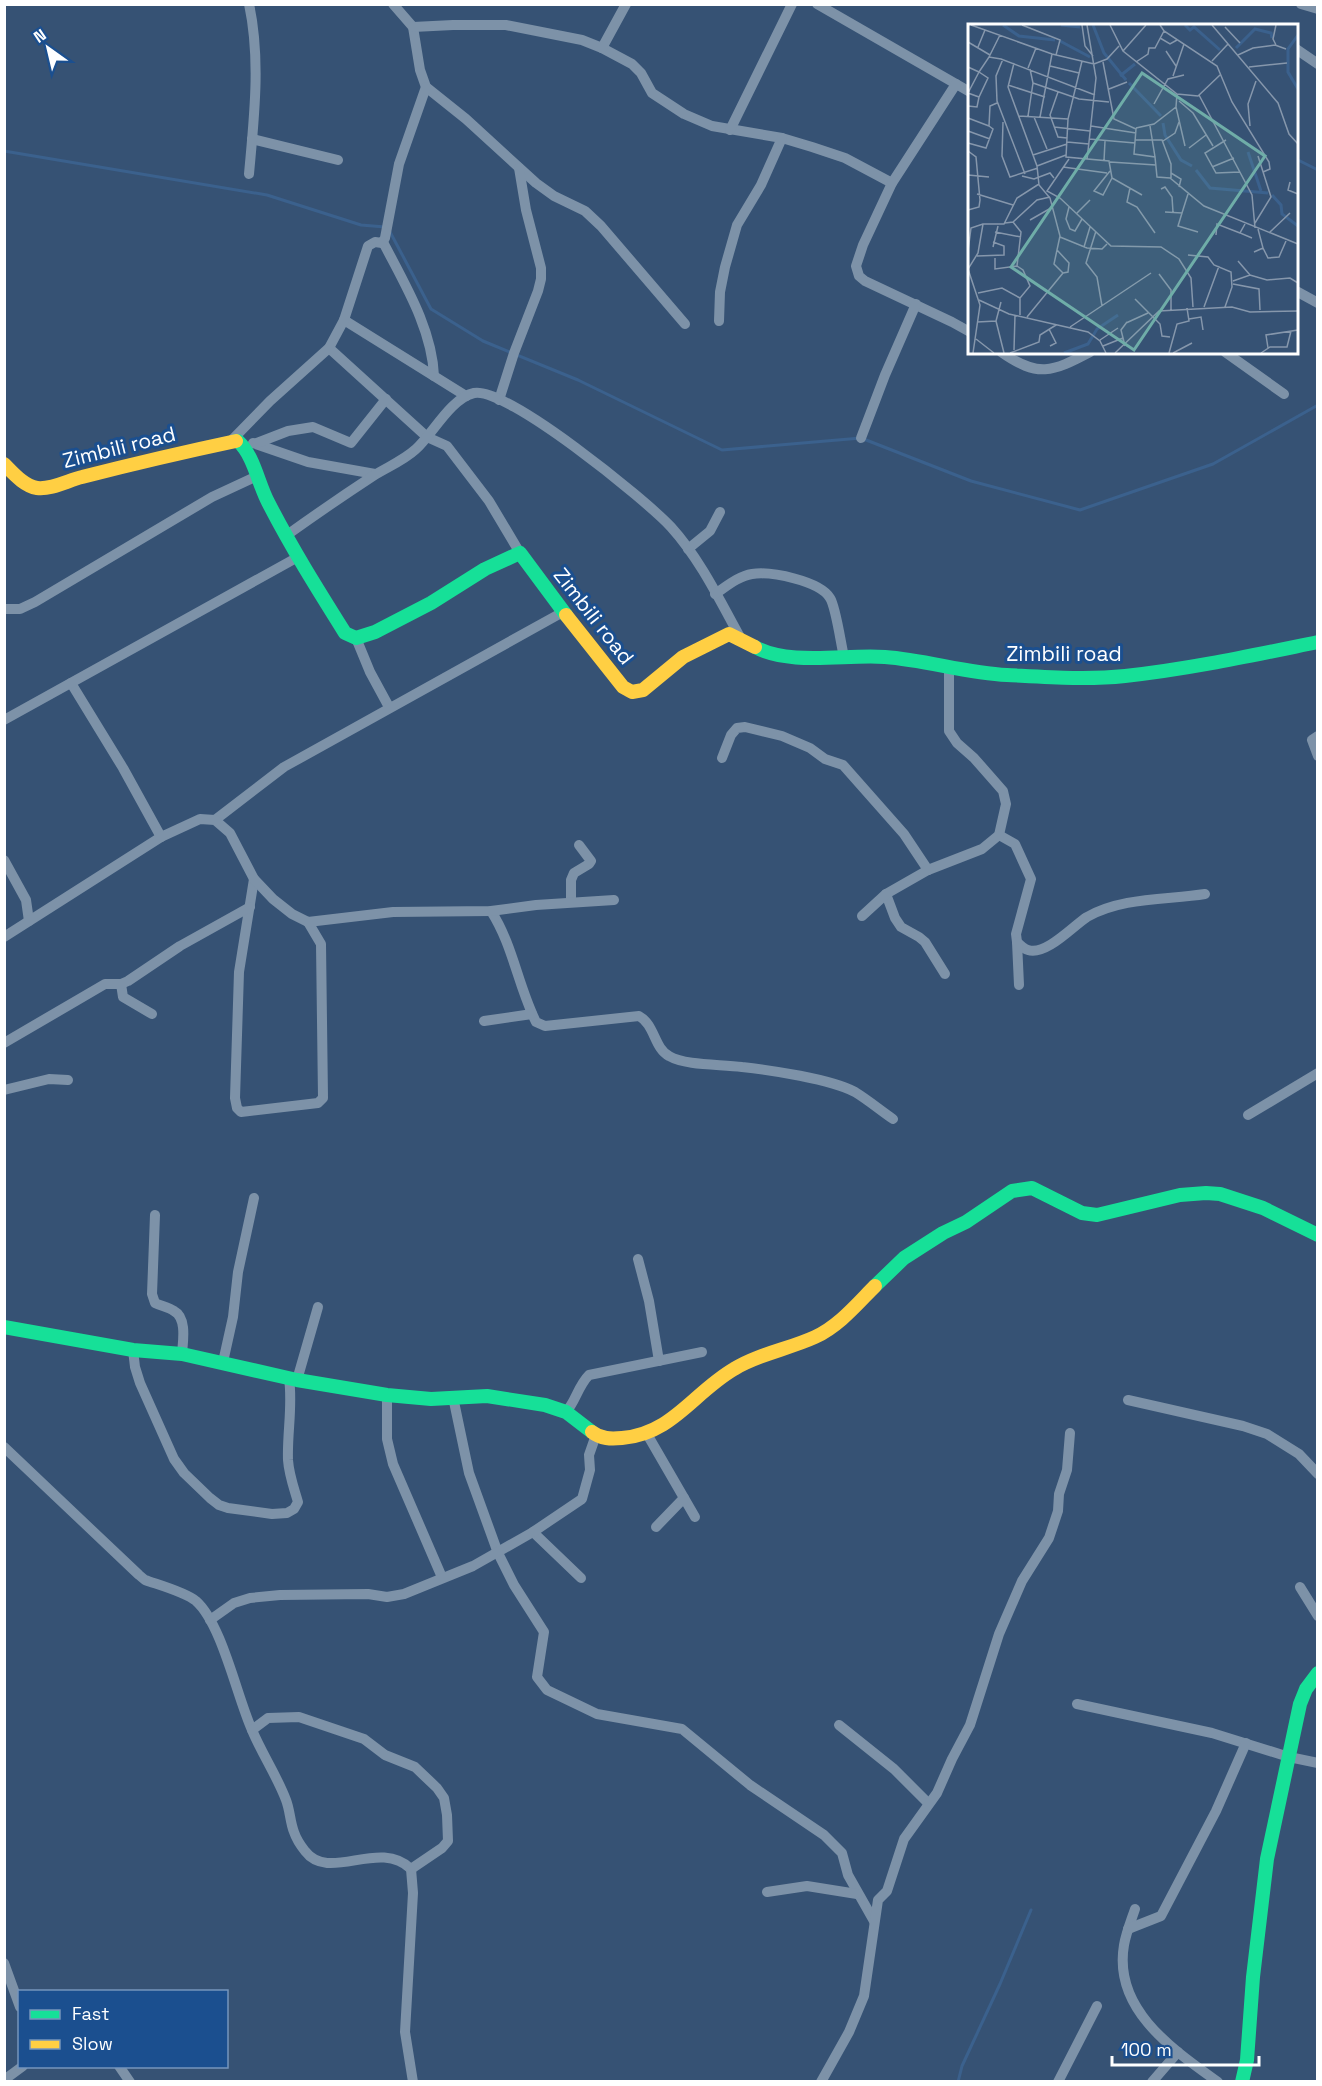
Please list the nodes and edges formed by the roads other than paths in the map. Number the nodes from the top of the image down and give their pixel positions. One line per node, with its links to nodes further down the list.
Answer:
1 (249, 4): 17 (street)
2 (393, 4): 8 (street)
3 (626, 4): 9 (street)
4 (792, 4): 15 (street)
5 (817, 4): 12 (street)
6 (1301, 4): 7 (street)
7 (1317, 9)
8 (413, 27): 9 (street); 13 (street)
9 (602, 48): 15 (street)
10 (1298, 50): 11 (street)
11 (1317, 64)
12 (956, 84): 14 (street); 21 (street)
13 (426, 87): 19 (street); 22 (street)
14 (968, 91)
15 (730, 130): 16 (street)
16 (782, 138): 21 (street); 27 (street)
17 (252, 139): 18 (street); 20 (street)
18 (338, 160)
19 (519, 168): 28 (street); 38 (street)
20 (249, 174)
21 (892, 183): 25 (street)
22 (383, 242): 26 (street); 34 (street)
23 (1298, 292): 24 (street)
24 (1317, 303)
25 (916, 304): 29 (street); 40 (street)
26 (344, 320): 30 (street); 34 (street)
27 (719, 321)
28 (685, 324)
29 (968, 331)
30 (328, 348): 37 (street); 41 (street)
31 (1004, 354): 32 (street)
32 (1086, 354)
33 (1229, 354): 35 (street)
34 (434, 375): 36 (street)
35 (1284, 394)
36 (466, 396): 38 (street); 39 (street)
37 (386, 399): 39 (street); 42 (street)
38 (500, 400): 48 (street)
39 (427, 437): 44 (street); 49 (street)
40 (861, 438)
41 (236, 443): 42 (street); 43 (street, Zimbili road); 45 (street)
42 (256, 443): 44 (street)
43 (4, 464)
44 (375, 474): 47 (street)
45 (255, 477): 47 (street); 52 (street)
46 (720, 512): 48 (street)
47 (287, 535): 50 (street)
48 (688, 549): 51 (street)
49 (520, 553): 53 (street, Zimbili road); 54 (street)
50 (298, 557): 54 (street); 59 (street)
51 (715, 594): 55 (street); 57 (street)
52 (4, 609)
53 (563, 612): 55 (street, Zimbili road); 60 (street)
54 (356, 638): 60 (street)
55 (741, 639): 57 (street, Zimbili road)
56 (1317, 642): 58 (street, Zimbili road)
57 (844, 657): 58 (street, Zimbili road)
58 (949, 667): 66 (street)
59 (71, 683): 61 (street); 67 (street)
60 (389, 707): 65 (street)
61 (4, 720)
62 (1317, 736): 63 (street)
63 (1317, 756)
64 (722, 758): 70 (street)
65 (215, 820): 67 (street); 71 (street)
66 (999, 835): 70 (street); 82 (street)
67 (161, 837): 79 (street)
68 (579, 845): 75 (street)
69 (4, 860): 79 (street)
70 (928, 870): 72 (street)
71 (254, 879): 76 (street); 80 (street)
72 (886, 894): 78 (street); 83 (street)
73 (1205, 894): 82 (street)
74 (614, 900): 75 (street)
75 (571, 902): 77 (street)
76 (250, 907): 80 (street); 84 (street)
77 (491, 911): 80 (street); 87 (street)
78 (862, 916)
79 (29, 921): 81 (street)
80 (308, 922)
81 (4, 937)
82 (1017, 942): 85 (street)
83 (945, 974)
84 (121, 984): 86 (street); 89 (street)
85 (1019, 985)
86 (152, 1014)
87 (532, 1014): 88 (street); 94 (street)
88 (484, 1021)
89 (4, 1043)
90 (1317, 1073): 93 (street)
91 (68, 1080): 92 (street)
92 (4, 1090)
93 (1248, 1115)
94 (893, 1119)
95 (254, 1198): 105 (street)
96 (155, 1215): 103 (street)
97 (1317, 1234): 112 (street)
98 (638, 1259): 104 (street)
99 (318, 1307): 106 (street)
100 (4, 1327): 101 (street)
101 (133, 1350): 103 (street); 106 (street)
102 (702, 1352): 104 (street)
103 (182, 1354): 105 (street)
104 (659, 1361): 110 (street)
105 (223, 1362): 106 (street)
106 (293, 1379): 107 (street)
107 (387, 1395): 108 (street); 121 (street)
108 (453, 1396): 110 (street); 120 (street)
109 (1128, 1400): 115 (street)
110 (566, 1412): 113 (street)
111 (1070, 1433): 133 (street)
112 (647, 1434): 113 (street); 116 (street)
113 (596, 1435): 119 (street)
114 (6, 1451): 125 (street)
115 (1317, 1474)
116 (684, 1498): 117 (street); 118 (street)
117 (695, 1517)
118 (656, 1527)
119 (533, 1532): 120 (street); 122 (street)
120 (498, 1553): 125 (street); 136 (street)
121 (441, 1575)
122 (580, 1578)
123 (1300, 1587): 124 (street)
124 (1317, 1616)
125 (210, 1620): 129 (street)
126 (1317, 1673): 131 (street)
127 (1077, 1704): 130 (street)
128 (839, 1725): 133 (street)
129 (252, 1730): 134 (street); 134 (street)
130 (1245, 1743): 131 (street); 139 (street)
131 (1289, 1757): 132 (street); 153 (street)
132 (1317, 1763)
133 (928, 1803): 138 (street)
134 (411, 1869): 148 (street)
135 (767, 1892): 136 (street)
136 (857, 1894): 138 (street)
137 (1135, 1909): 139 (street)
138 (874, 1921): 149 (street)
139 (1128, 1929): 143 (street)
140 (4, 1963): 141 (street)
141 (18, 2002)
142 (1097, 2006): 150 (street)
143 (1178, 2052): 151 (street); 152 (street)
144 (22, 2068): 146 (street)
145 (120, 2068): 147 (street)
146 (4, 2080)
147 (130, 2082)
148 (413, 2082)
149 (821, 2082)
150 (1058, 2082)
151 (1152, 2082)
152 (1218, 2082)
153 (1242, 2082)

